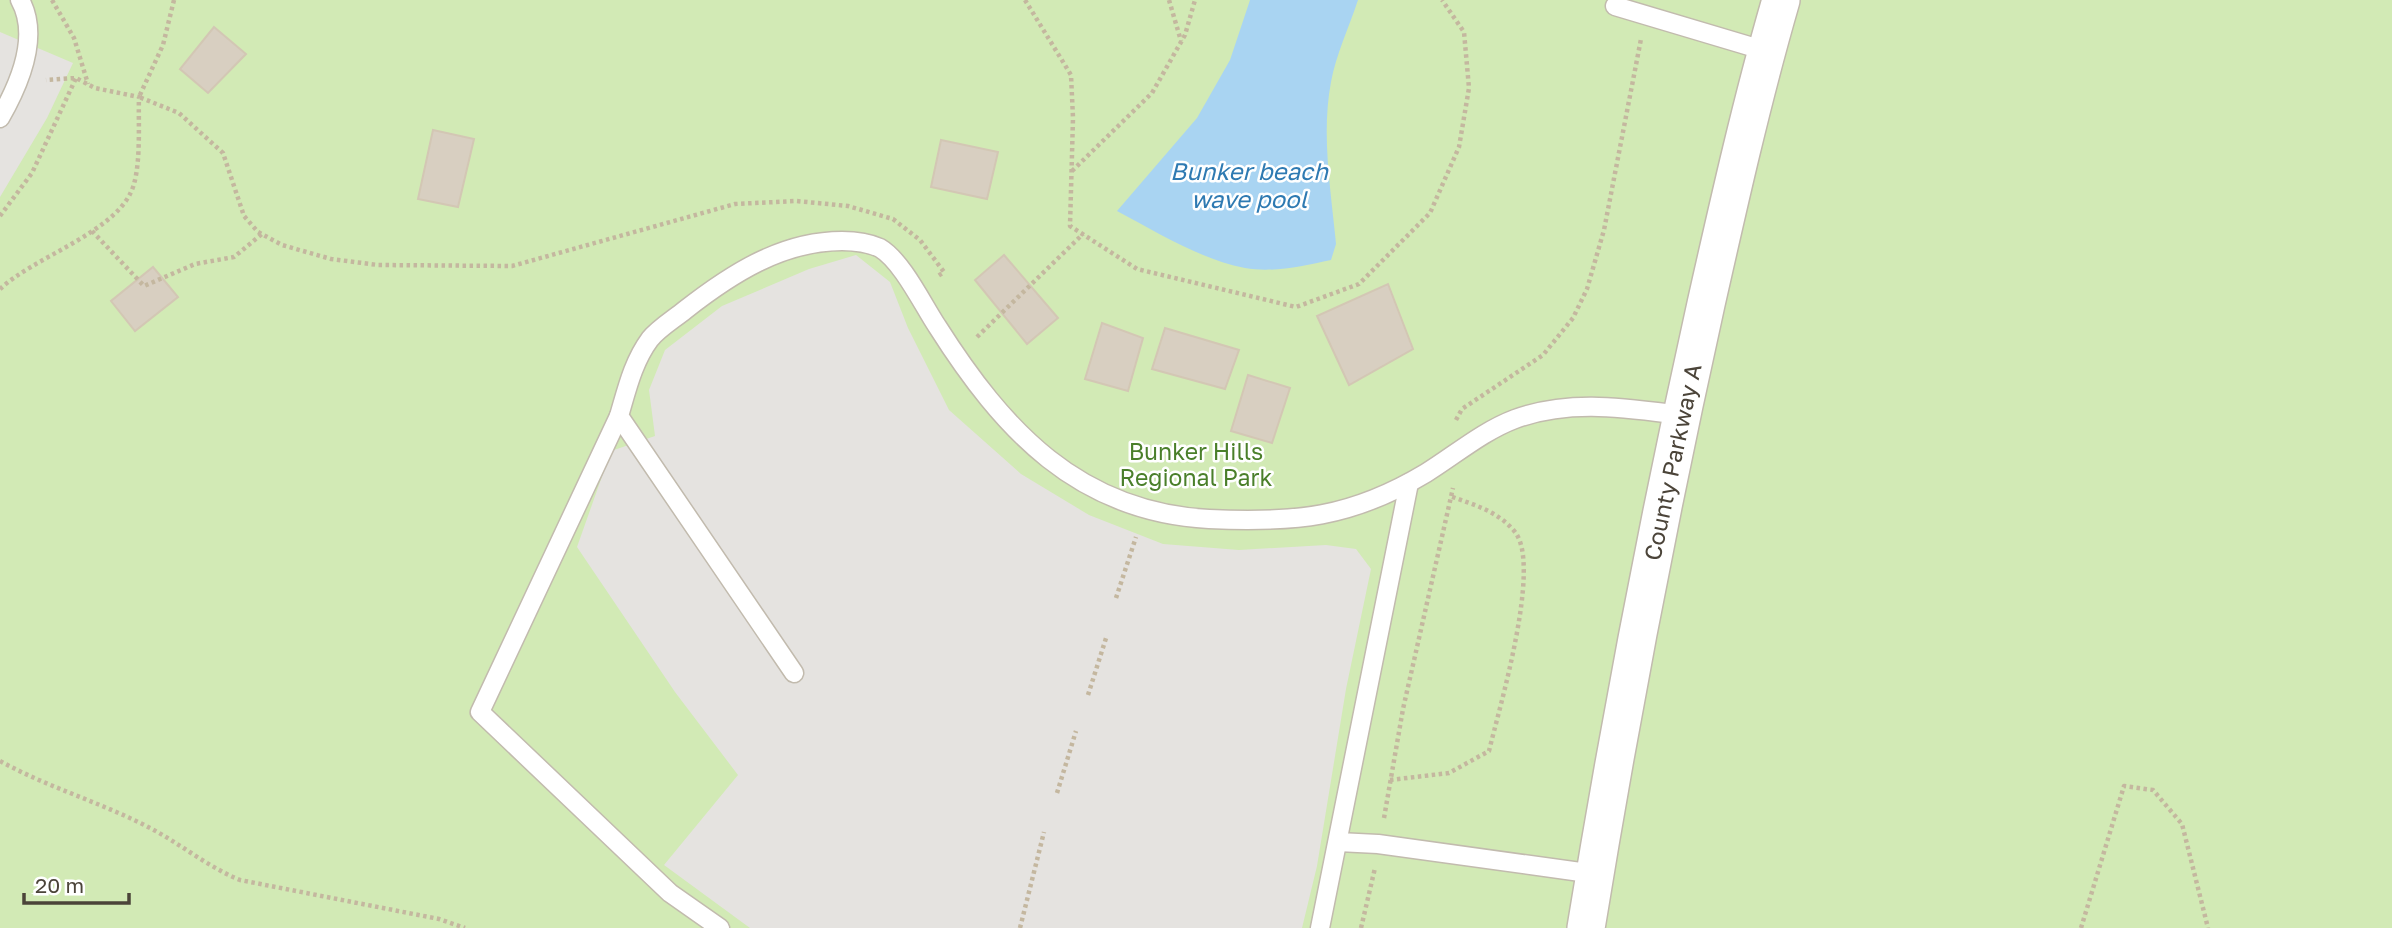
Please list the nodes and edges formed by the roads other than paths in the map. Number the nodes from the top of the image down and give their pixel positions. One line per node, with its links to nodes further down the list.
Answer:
1 (20, 0): 5 (lane)
2 (1781, 0): 4 (street, County Parkway A)
3 (1615, 6): 4 (lane)
4 (1766, 51): 6 (street, County Parkway A)
5 (0, 118)
6 (1681, 415): 8 (lane); 11 (street, County Parkway A)
7 (619, 416): 8 (lane); 9 (lane); 12 (lane)
8 (1409, 483): 10 (lane)
9 (794, 673)
10 (1338, 842): 11 (lane); 13 (lane)
11 (1595, 874): 14 (street, County Parkway A)
12 (720, 928)
13 (1320, 928)
14 (1586, 928)

